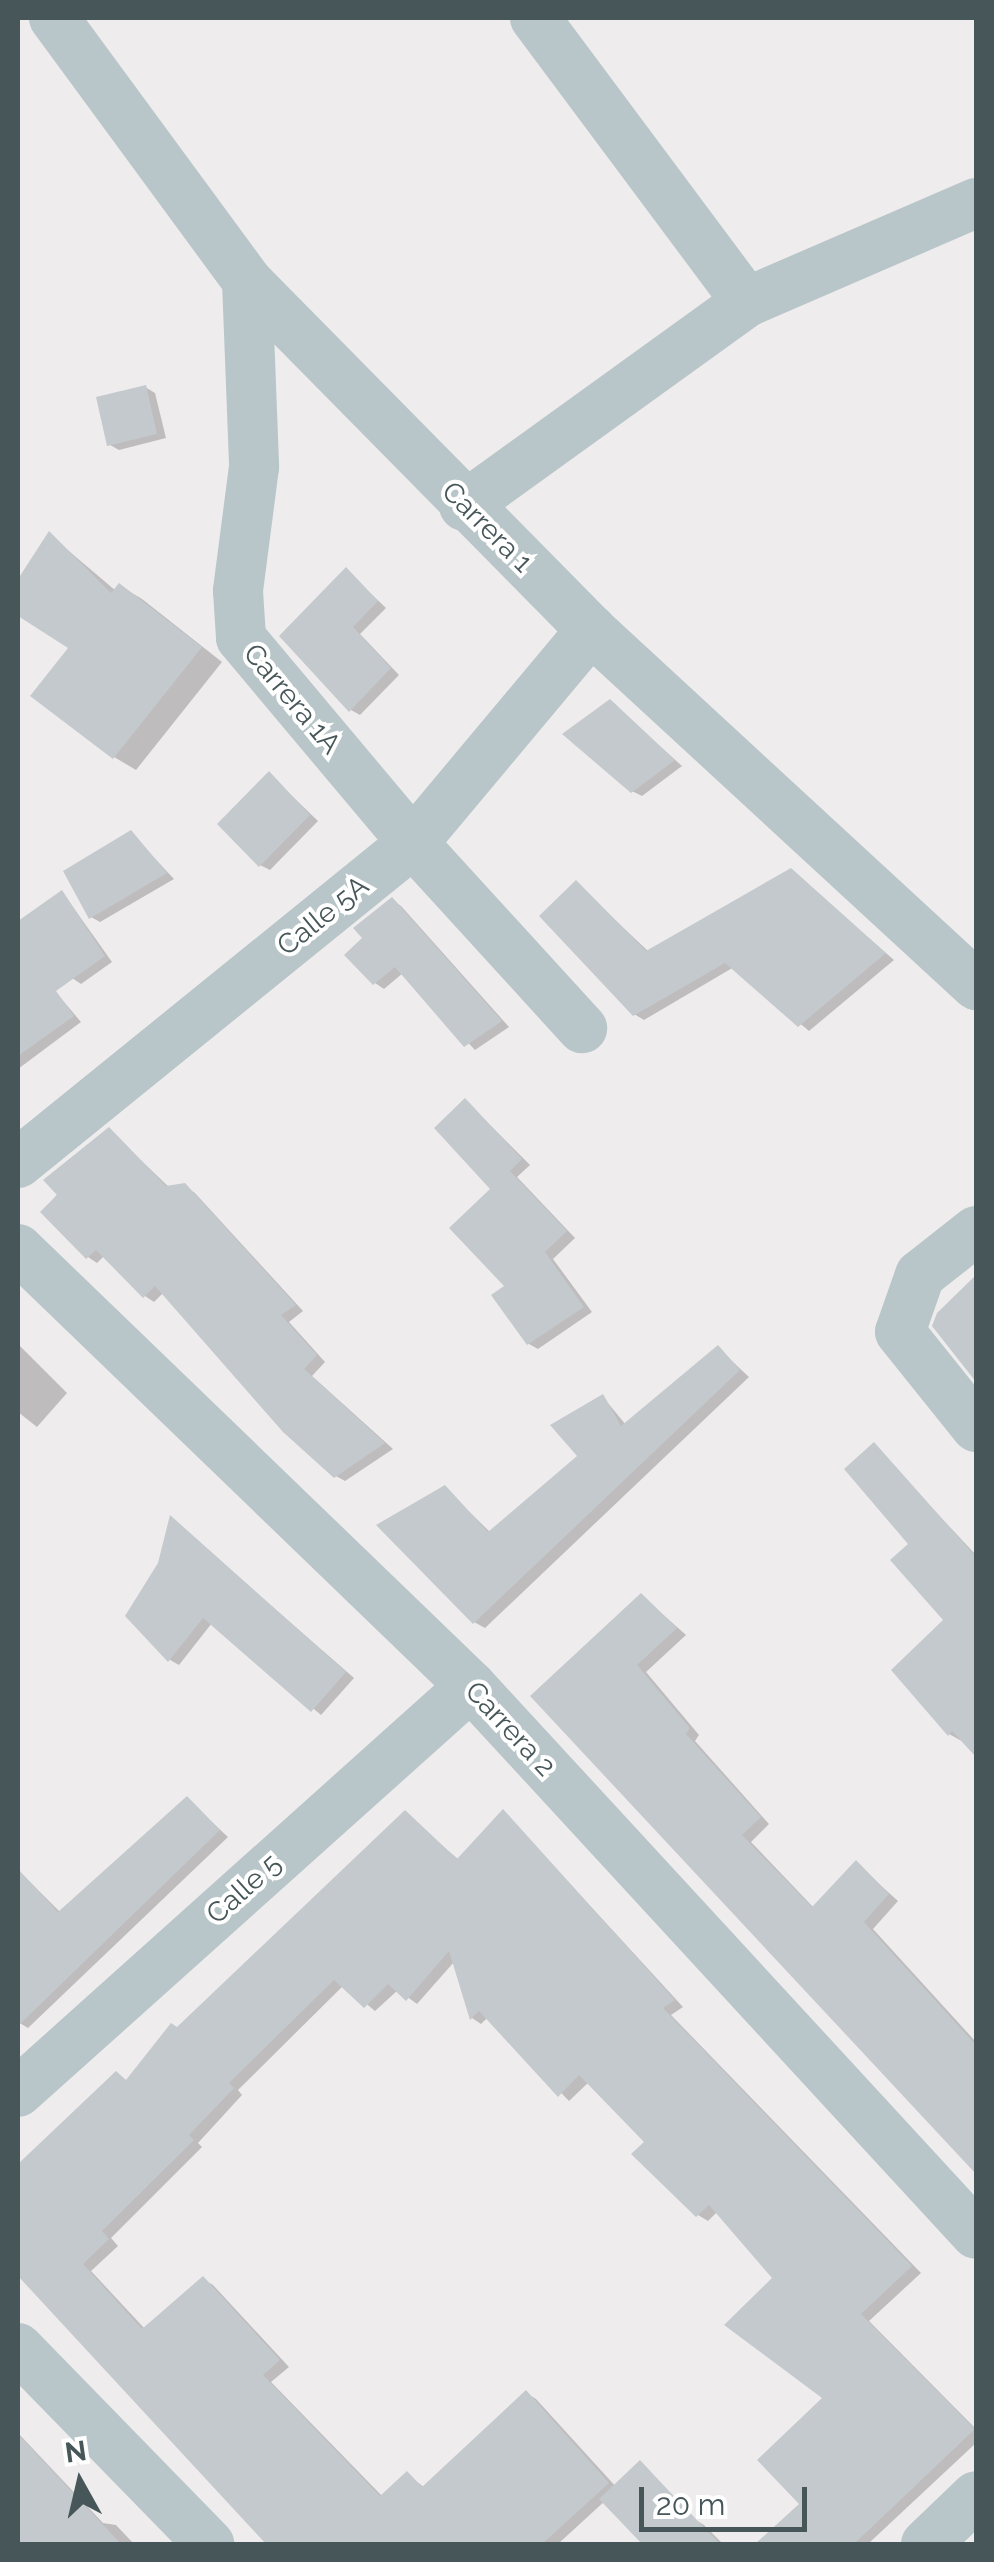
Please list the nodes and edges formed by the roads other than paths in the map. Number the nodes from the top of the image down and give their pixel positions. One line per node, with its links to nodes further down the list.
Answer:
1 (54, 18): 4 (street, Carrera 1)
2 (535, 18): 5 (street)
3 (976, 203): 5 (street)
4 (247, 281): 6 (street, Carrera 1); 8 (street, Carrera 1A)
5 (747, 302): 6 (street)
6 (464, 506): 7 (street, Carrera 1)
7 (591, 630): 8 (street, Calle 5A); 9 (street, Carrera 1)
8 (412, 843): 10 (street, Carrera 1A); 11 (street, Calle 5A)
9 (976, 984)
10 (582, 1028)
11 (18, 1163)
12 (976, 1231): 14 (street)
13 (18, 1249): 15 (street, Carrera 2)
14 (976, 1426)
15 (471, 1686): 16 (street, Calle 5); 17 (street, Carrera 2)
16 (18, 2092)
17 (976, 2234)
18 (18, 2348): 20 (street)
19 (976, 2496): 21 (street)
20 (210, 2544)
21 (926, 2544)

